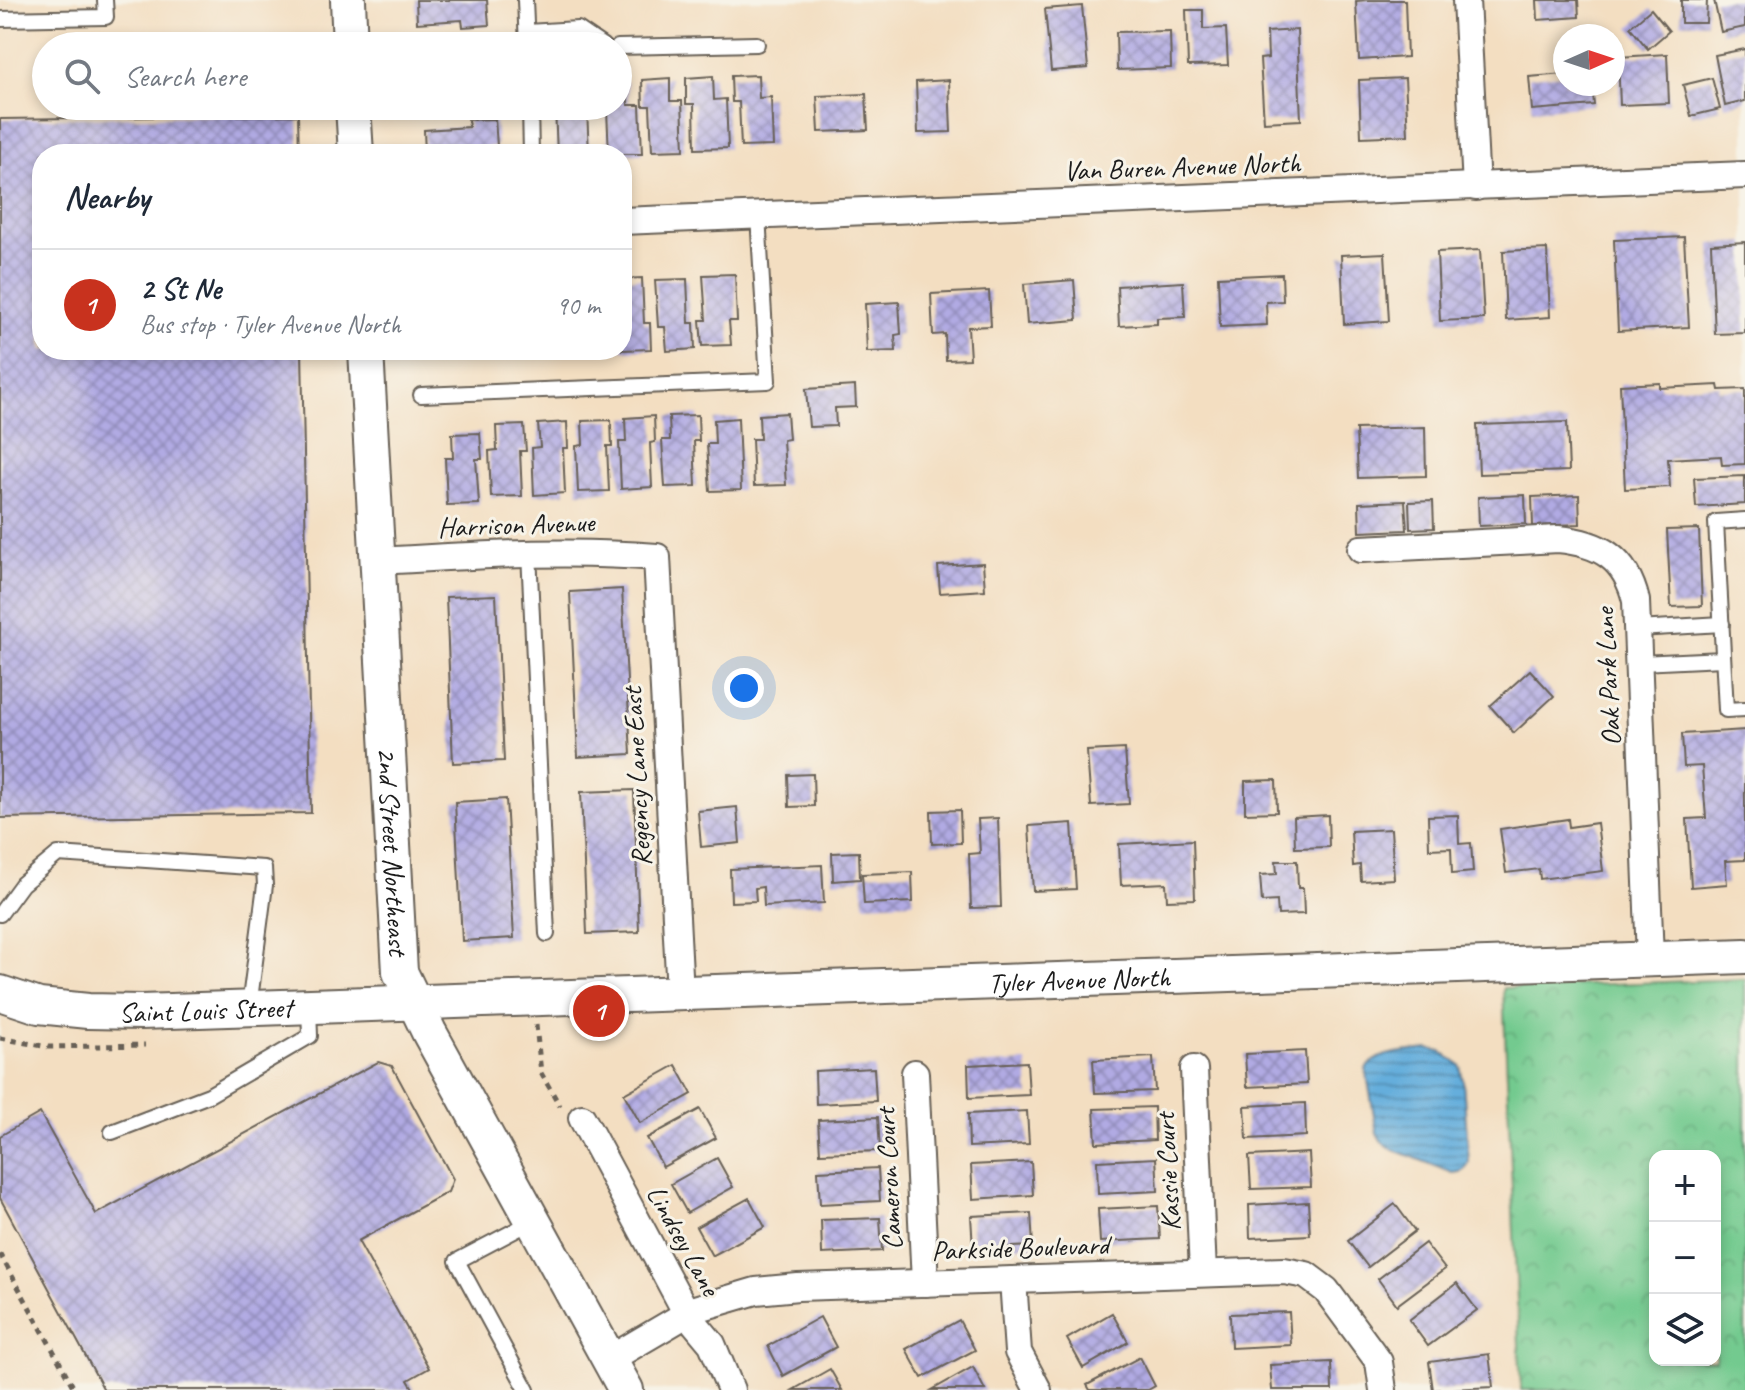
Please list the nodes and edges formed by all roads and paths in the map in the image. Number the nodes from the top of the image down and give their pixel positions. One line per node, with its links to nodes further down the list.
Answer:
1 (105, 0): 5 (lane)
2 (348, 0): 6 (street)
3 (525, 0): 7 (lane)
4 (1466, 0): 17 (street)
5 (0, 19)
6 (349, 32)
7 (527, 32)
8 (563, 32): 9 (lane)
9 (582, 32)
10 (757, 44): 11 (lane)
11 (632, 47)
12 (354, 120): 14 (street)
13 (530, 120): 15 (lane)
14 (355, 144)
15 (531, 144)
16 (1745, 175): 17 (street, Van Buren Avenue North)
17 (1476, 187): 18 (street, Van Buren Avenue North)
18 (758, 215): 19 (street, Van Buren Avenue North); 21 (lane)
19 (632, 221)
20 (367, 360): 26 (street, 2nd Street Northeast)
21 (421, 395)
22 (1745, 520): 27 (lane)
23 (1361, 549): 28 (street, Oak Park Lane)
24 (529, 553): 25 (street, Harrison Avenue); 26 (street, Harrison Avenue); 33 (lane)
25 (657, 557): 37 (street, Regency Lane East)
26 (377, 561): 38 (street, 2nd Street Northeast)
27 (1722, 624): 28 (lane); 29 (lane)
28 (1638, 629): 30 (street, Oak Park Lane)
29 (1723, 659): 30 (lane); 31 (lane)
30 (1640, 663): 35 (street, Oak Park Lane)
31 (1745, 709)
32 (0, 914): 40 (lane)
33 (547, 934)
34 (1745, 956): 35 (street, Tyler Avenue North)
35 (1650, 959): 37 (street, Tyler Avenue North)
36 (0, 993): 40 (street, Saint Louis Street)
37 (680, 993): 38 (street, Tyler Avenue North)
38 (414, 1002): 39 (street, Saint Louis Street); 46 (street, 2nd Street Northeast)
39 (309, 1006): 40 (street, Saint Louis Street); 45 (lane)
40 (249, 1008)
41 (536, 1024): 44 (path)
42 (1194, 1069): 48 (street, Kassie Court)
43 (915, 1073): 50 (street, Cameron Court)
44 (582, 1118): 51 (street, Lindsey Lane)
45 (112, 1132)
46 (534, 1221): 52 (street, 2nd Street Northeast); 54 (lane)
47 (0, 1254): 53 (path)
48 (1203, 1273): 49 (street, Parkside Boulevard); 58 (street, Parkside Boulevard)
49 (1013, 1280): 50 (street, Parkside Boulevard); 57 (street)
50 (925, 1283): 51 (street, Parkside Boulevard)
51 (687, 1314): 52 (street, Parkside Boulevard); 56 (street, Lindsey Lane)
52 (610, 1359): 55 (street, 2nd Street Northeast)
53 (75, 1390)
54 (527, 1390)
55 (626, 1390)
56 (731, 1390)
57 (1038, 1390)
58 (1383, 1390)

